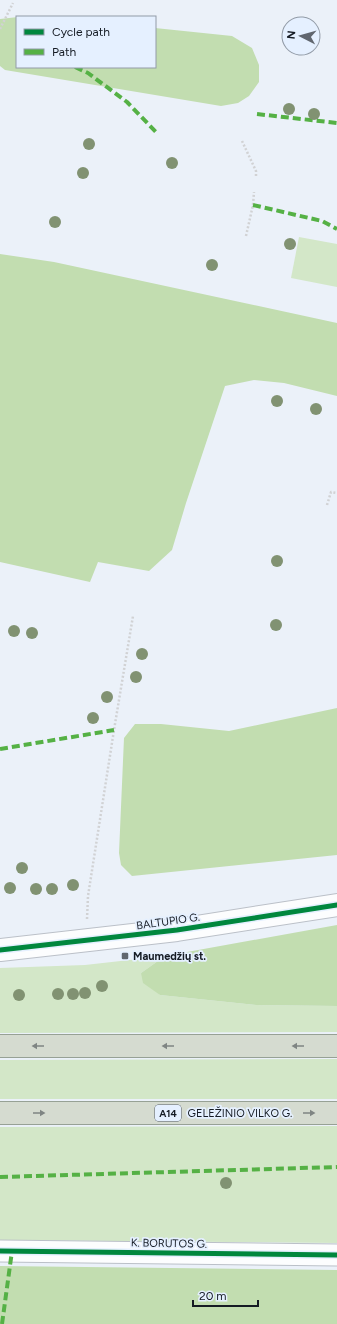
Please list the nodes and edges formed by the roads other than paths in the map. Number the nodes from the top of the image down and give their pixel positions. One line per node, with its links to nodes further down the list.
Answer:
1 (337, 905): 2 (street, BALTUPIO G.)
2 (0, 950)
3 (0, 1046): 4 (highway, one-way to 3)
4 (337, 1046)
5 (0, 1113): 6 (highway, GELEŽINIO VILKO G. / A14, one-way to 6)
6 (337, 1113)
7 (0, 1251): 8 (street, K. BORUTOS G.)
8 (337, 1255)

